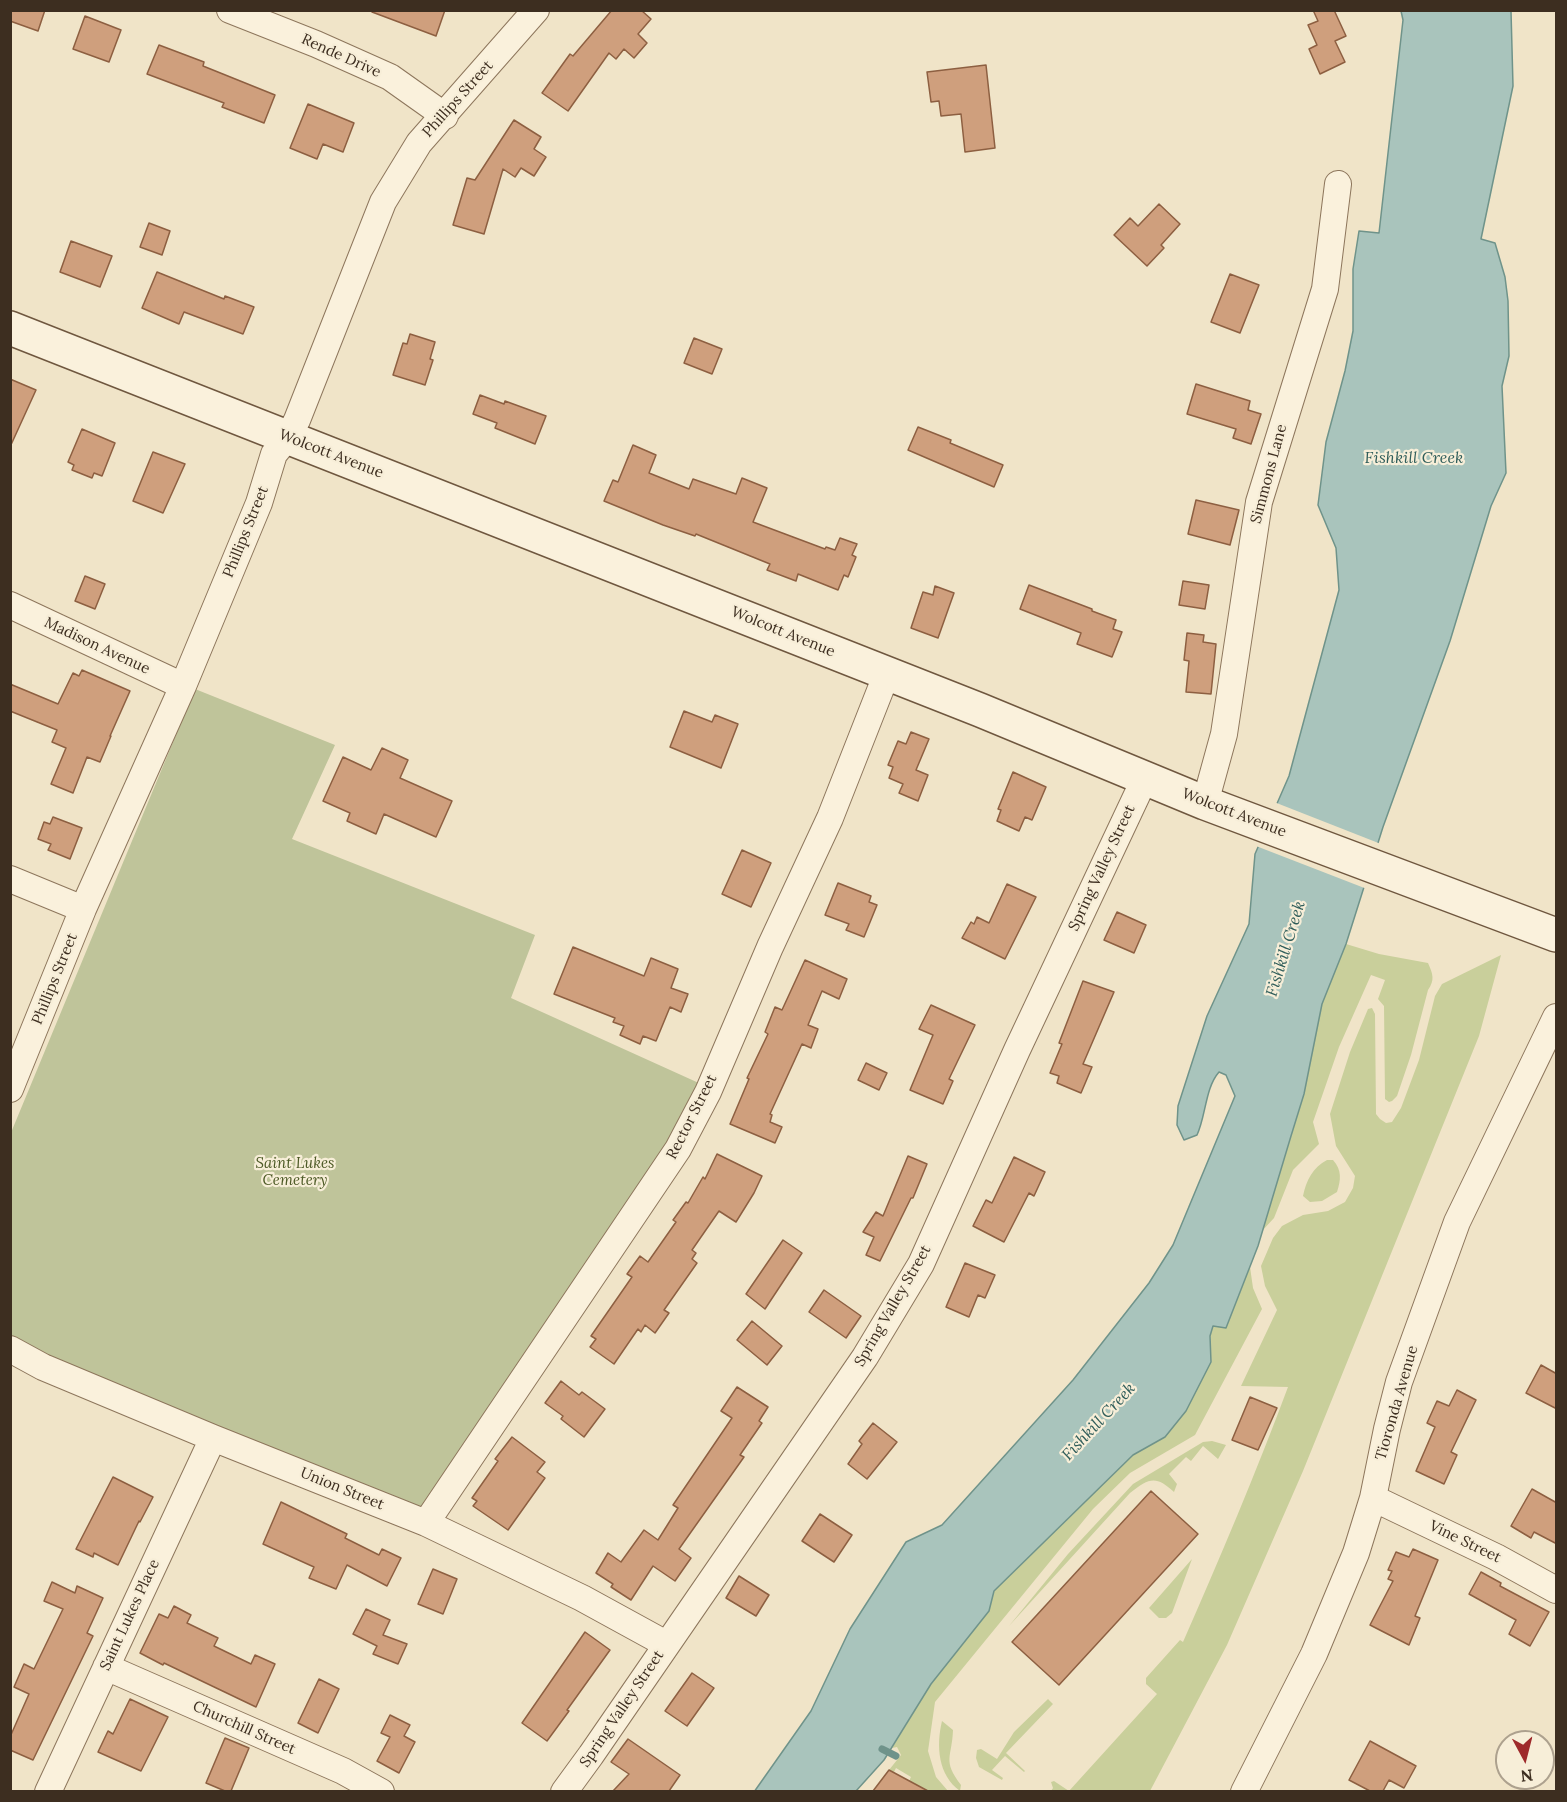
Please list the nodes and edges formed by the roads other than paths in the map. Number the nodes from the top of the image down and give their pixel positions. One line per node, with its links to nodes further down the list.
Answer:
1 (230, 10): 3 (street, Rende Drive)
2 (536, 10): 3 (street, Phillips Street)
3 (445, 116): 6 (street, Phillips Street)
4 (1338, 184): 11 (street, Simmons Lane)
5 (10, 328): 6 (main road, Wolcott Avenue)
6 (288, 437): 8 (main road, Wolcott Avenue); 9 (street, Phillips Street)
7 (10, 605): 9 (street, Madison Avenue)
8 (887, 673): 10 (main road, Wolcott Avenue); 20 (street, Rector Street)
9 (183, 686): 13 (street, Phillips Street)
10 (1145, 778): 11 (main road, Wolcott Avenue); 22 (street, Spring Valley Street)
11 (1213, 806): 14 (main road, Wolcott Avenue)
12 (10, 879): 13 (street)
13 (83, 909): 16 (street, Phillips Street)
14 (1556, 935)
15 (1557, 1017): 19 (street, Tioronda Avenue)
16 (10, 1089)
17 (10, 1349): 18 (street, Union Street)
18 (213, 1438): 20 (street, Union Street); 23 (street, Saint Lukes Place)
19 (1373, 1498): 21 (street, Vine Street); 27 (street, Tioronda Avenue)
20 (426, 1523): 22 (street, Union Street)
21 (1557, 1590)
22 (666, 1644): 26 (street, Spring Valley Street)
23 (106, 1667): 24 (street, Saint Lukes Place); 25 (street, Churchill Street)
24 (48, 1791)
25 (381, 1791)
26 (564, 1791)
27 (1244, 1791)

